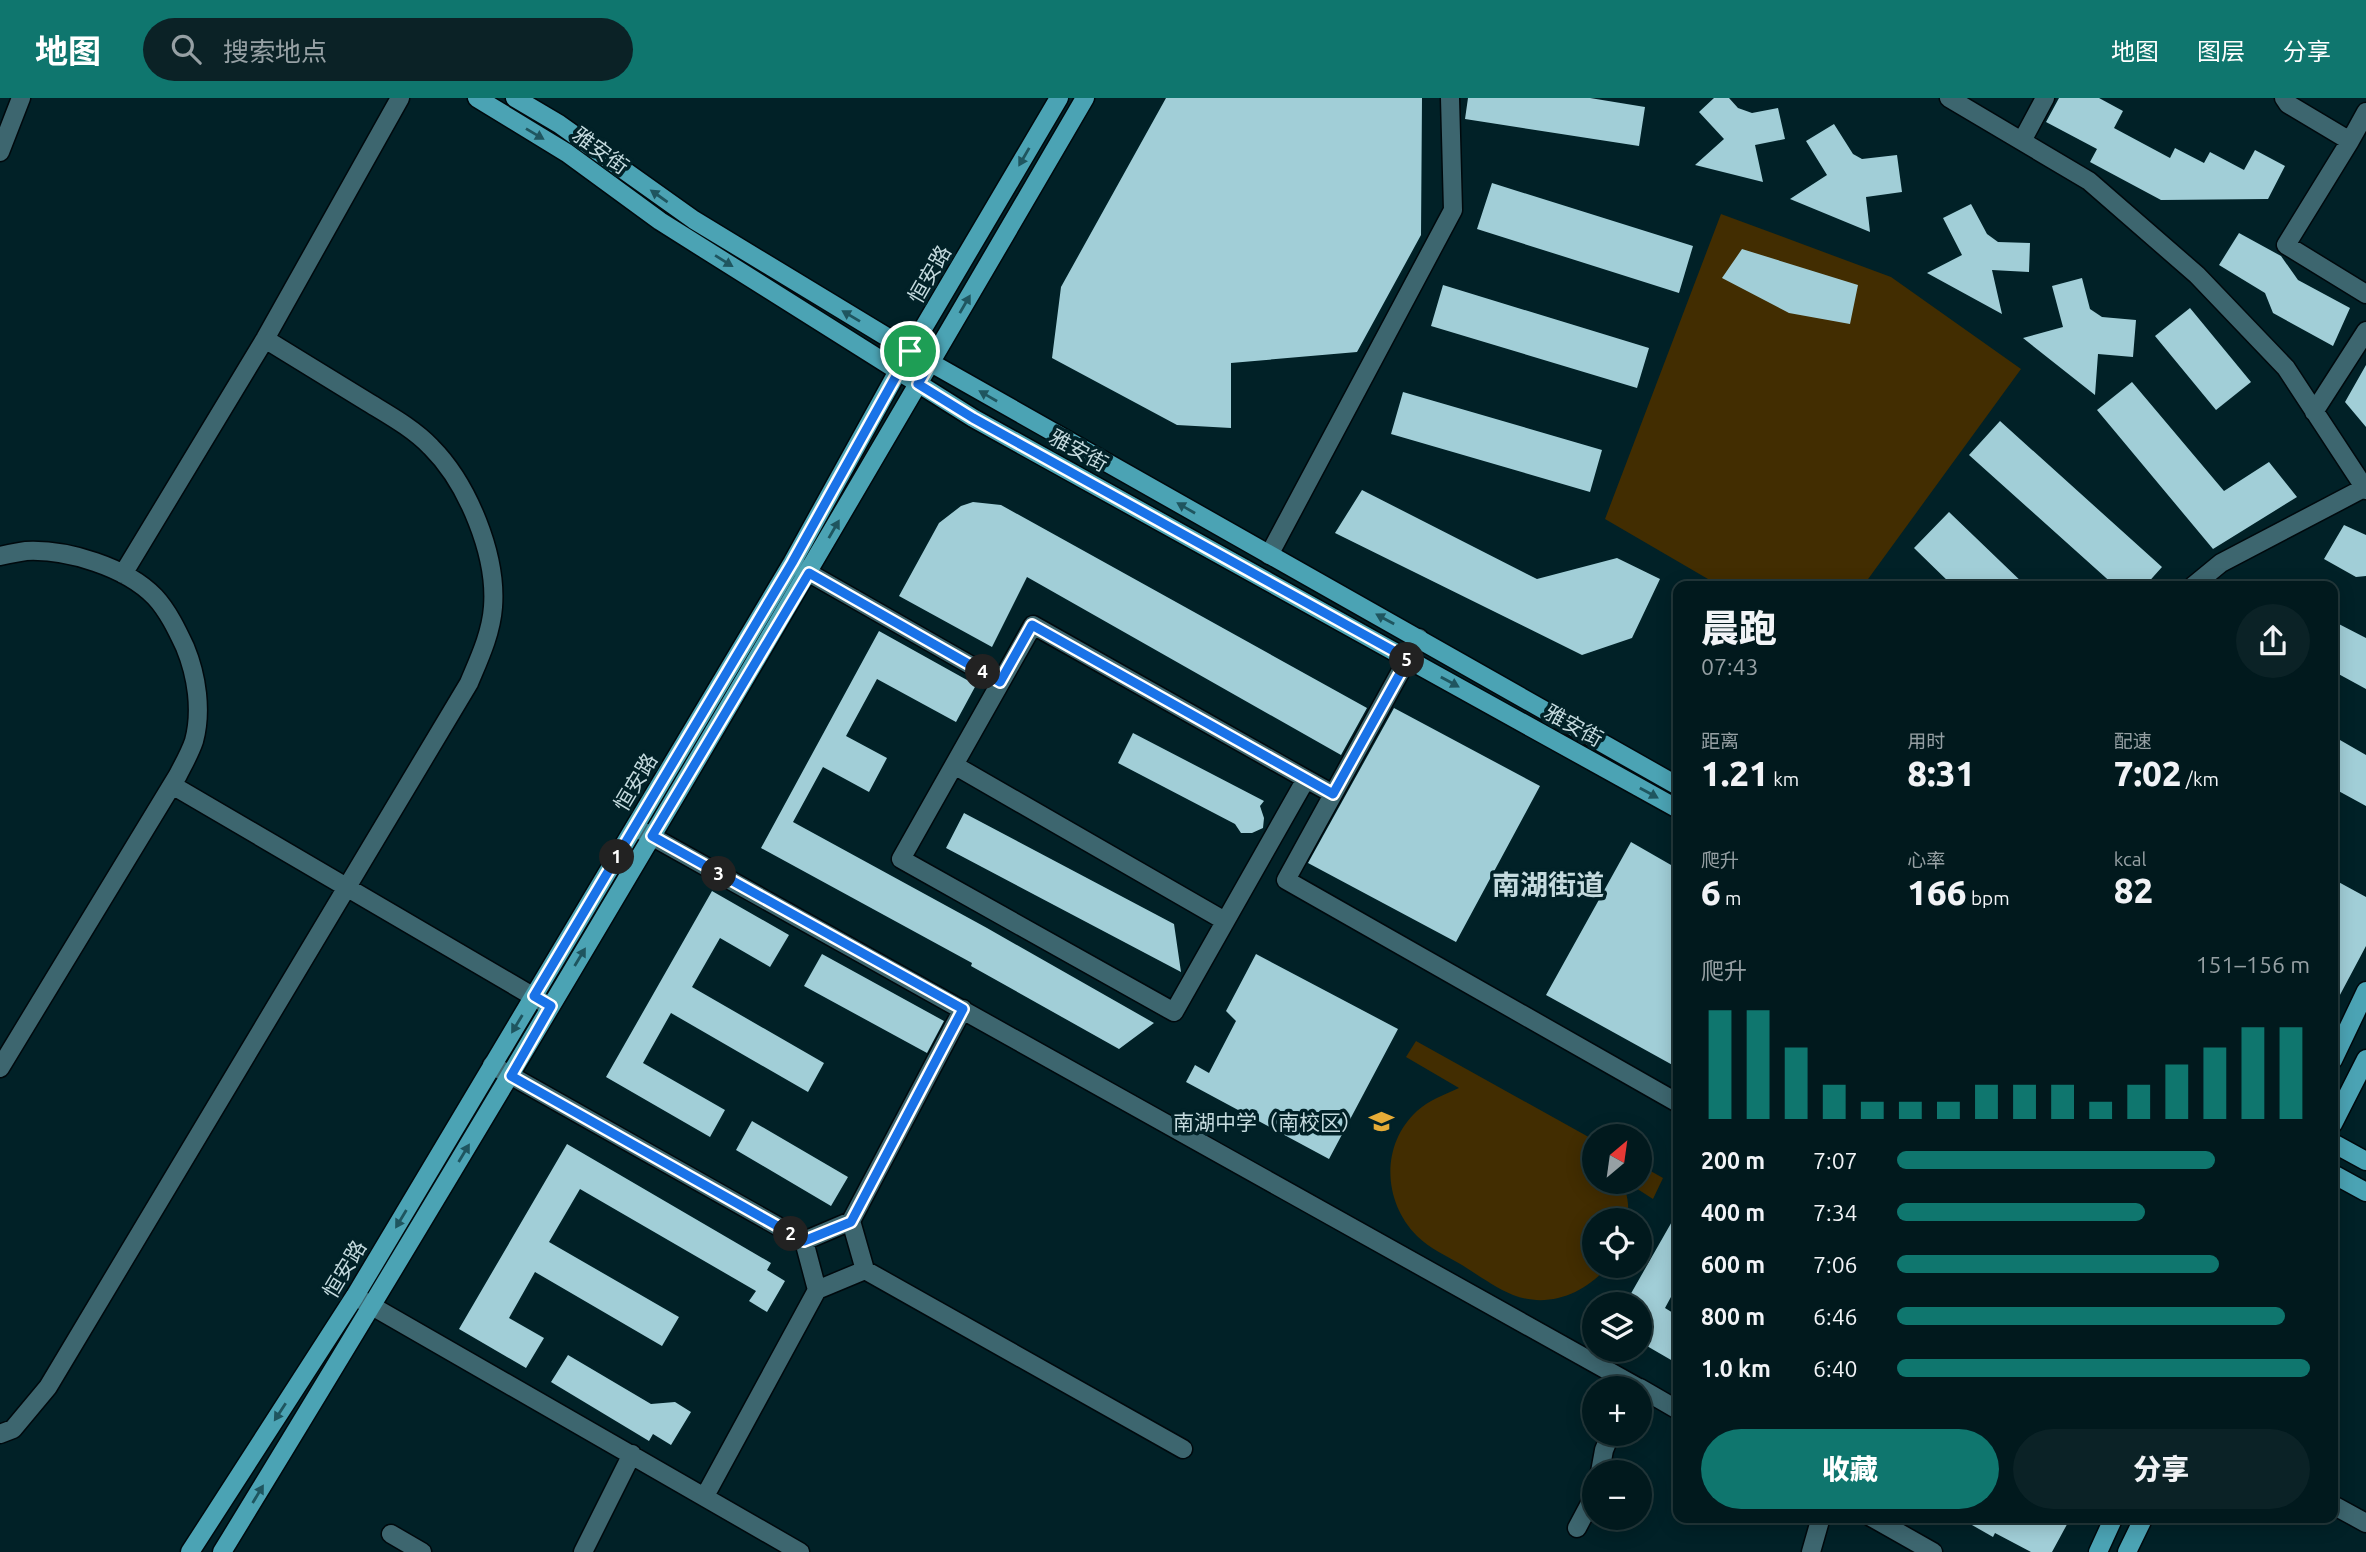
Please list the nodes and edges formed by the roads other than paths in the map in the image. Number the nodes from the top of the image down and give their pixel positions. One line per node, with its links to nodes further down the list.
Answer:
1 (22, 98): 14 (street)
2 (400, 98): 17 (street)
3 (477, 98): 20 (main road, 雅安街, one-way to 20)
4 (515, 98): 18 (main road, 雅安街, one-way to 4)
5 (1059, 98): 18 (main road, 恒安路, one-way to 18)
6 (1085, 98): 19 (main road, 恒安路, one-way to 6)
7 (1450, 98): 24 (street)
8 (1949, 98): 12 (street)
9 (2045, 98): 12 (street)
10 (2284, 98): 13 (street)
11 (2366, 112): 13 (street)
12 (2022, 141): 22 (street)
13 (2350, 141): 15 (street)
14 (0, 152)
15 (2366, 294)
16 (2366, 331): 22 (street)
17 (265, 339): 28 (street); 41 (street)
18 (910, 351): 19 (main road, 雅安街); 20 (main road, 恒安路)
19 (930, 363): 21 (main road, 恒安路); 24 (main road, 雅安街, one-way to 19)
20 (898, 372): 21 (main road, 雅安街); 26 (main road, 恒安路)
21 (918, 384): 27 (main road, 恒安路, one-way to 21); 31 (main road, 雅安街)
22 (2314, 412): 23 (street)
23 (2365, 489): 29 (street)
24 (1269, 555): 30 (main road, 雅安街, one-way to 24)
25 (0, 556): 28 (street)
26 (792, 563): 27 (street); 39 (main road, 恒安路)
27 (809, 573): 32 (street); 40 (main road, 恒安路)
28 (123, 574): 36 (street)
29 (2199, 581)
30 (1419, 638): 31 (street); 35 (main road, 雅安街)
31 (1408, 659): 37 (street); 38 (main road, 雅安街, one-way to 38)
32 (1000, 682): 33 (street); 34 (street)
33 (954, 765): 42 (street); 42 (street)
34 (1306, 779): 37 (street); 42 (street)
35 (1673, 783)
36 (172, 785): 41 (street); 50 (street)
37 (1333, 794): 52 (street)
38 (1673, 806)
39 (635, 827): 40 (street); 44 (main road, 恒安路)
40 (652, 836): 45 (main road, 恒安路, one-way to 40); 46 (street)
41 (348, 886): 44 (street); 67 (street)
42 (1225, 921)
43 (2366, 991): 47 (main road)
44 (534, 996): 45 (street); 49 (main road, 恒安路, one-way to 49)
45 (551, 1006): 51 (main road, 恒安路)
46 (963, 1009): 58 (street); 64 (street)
47 (2338, 1050)
48 (2366, 1059): 53 (main road)
49 (492, 1065): 51 (street); 62 (main road, 恒安路, one-way to 62)
50 (0, 1068)
51 (511, 1076): 59 (street); 63 (main road, 恒安路, one-way to 51)
52 (1673, 1100)
53 (2338, 1114)
54 (2338, 1146): 55 (main road)
55 (2366, 1161)
56 (2338, 1177): 57 (main road)
57 (2366, 1192)
58 (851, 1222): 59 (street); 60 (street)
59 (804, 1241): 61 (street)
60 (865, 1270): 61 (street); 68 (street)
61 (817, 1290): 70 (street)
62 (355, 1296): 63 (street); 80 (main road, 恒安路, one-way to 80)
63 (372, 1306): 69 (street); 81 (main road, 恒安路, one-way to 63)
64 (1616, 1376)
65 (1652, 1396): 66 (street)
66 (1673, 1407)
67 (0, 1434)
68 (1183, 1449)
69 (632, 1454): 70 (street); 83 (street)
70 (705, 1496): 84 (street)
71 (2338, 1508): 77 (street)
72 (1582, 1519): 78 (street)
73 (1819, 1523): 85 (street)
74 (1882, 1523): 86 (street)
75 (2111, 1523): 87 (main road)
76 (2141, 1523): 88 (main road)
77 (2366, 1523)
78 (1577, 1528)
79 (391, 1534): 82 (street)
80 (190, 1552)
81 (222, 1552)
82 (422, 1552)
83 (583, 1552)
84 (800, 1552)
85 (1811, 1552)
86 (1933, 1552)
87 (2098, 1552)
88 (2127, 1552)

